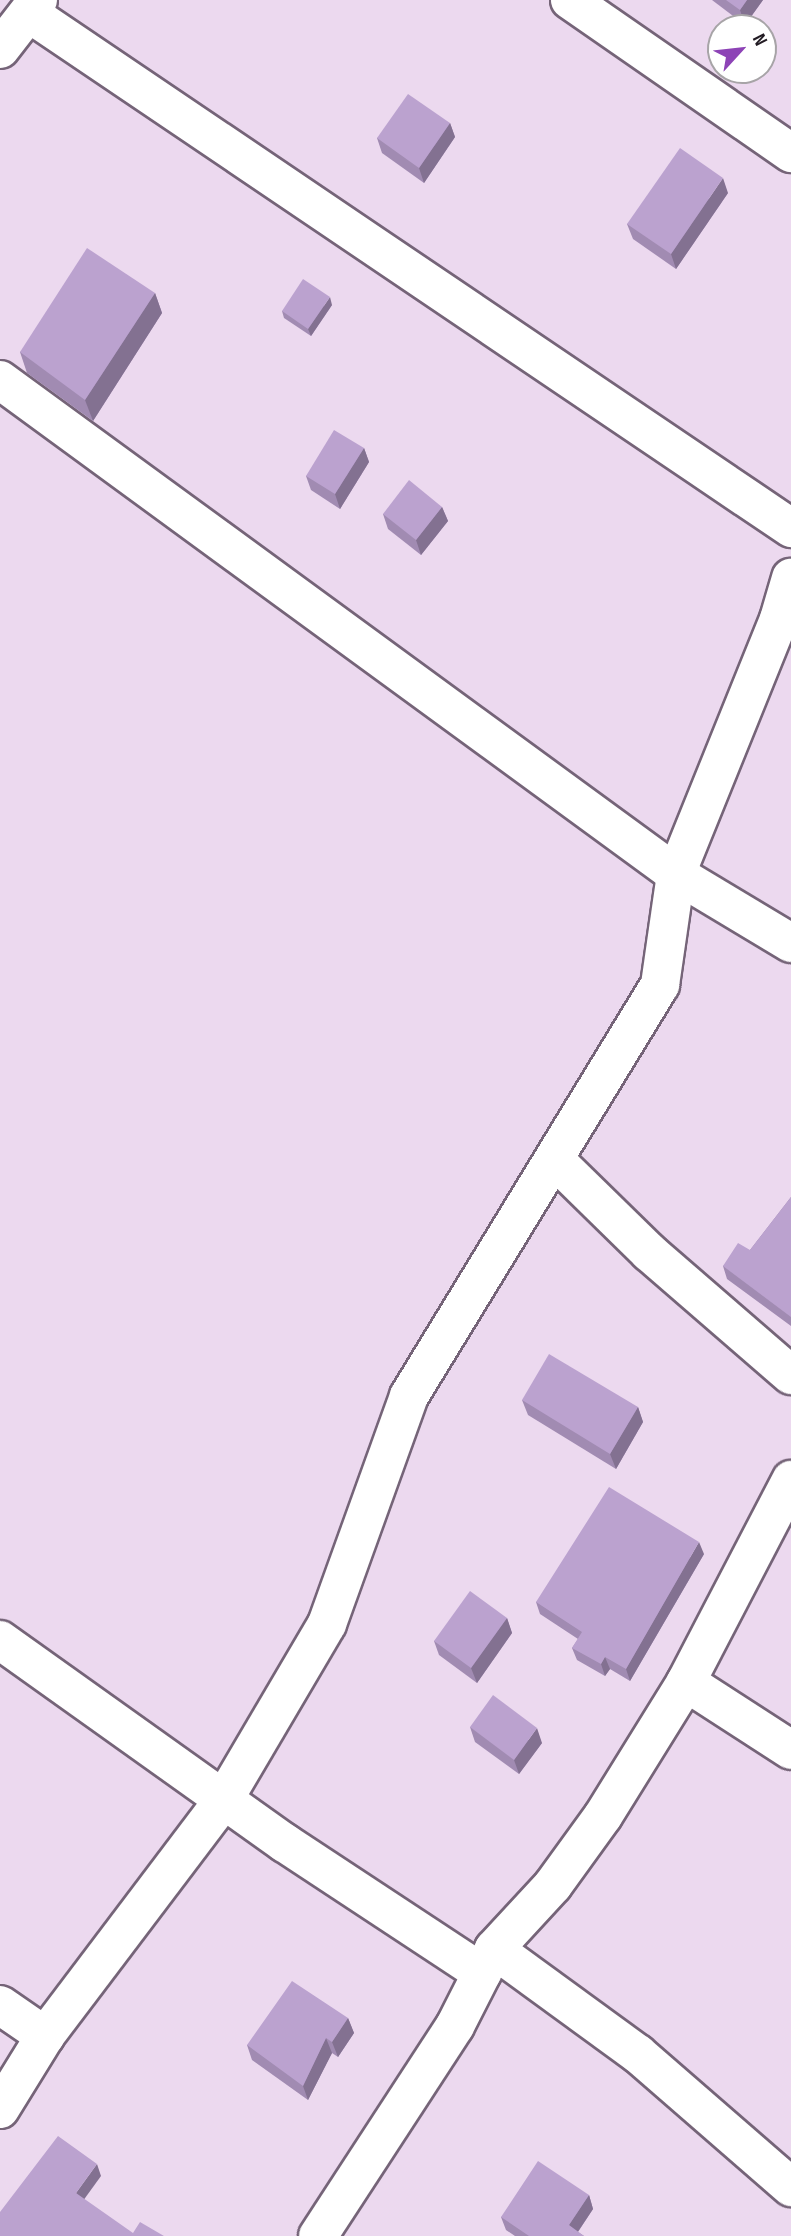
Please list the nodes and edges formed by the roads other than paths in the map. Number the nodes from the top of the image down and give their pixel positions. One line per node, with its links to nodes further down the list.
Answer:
1 (570, 0): 4 (street)
2 (34, 7): 3 (street); 6 (street)
3 (0, 49)
4 (791, 153)
5 (0, 380): 8 (street)
6 (791, 528)
7 (791, 578): 8 (street)
8 (676, 874): 9 (street); 10 (street)
9 (791, 943)
10 (555, 1160): 11 (street); 16 (street)
11 (791, 1375)
12 (791, 1480): 14 (street)
13 (0, 1640): 16 (street)
14 (686, 1682): 15 (street); 17 (street)
15 (791, 1751)
16 (225, 1799): 17 (street); 19 (street)
17 (488, 1961): 21 (street); 22 (street)
18 (0, 2005): 19 (street)
19 (45, 2036): 20 (street)
20 (0, 2109)
21 (791, 2187)
22 (318, 2236)

